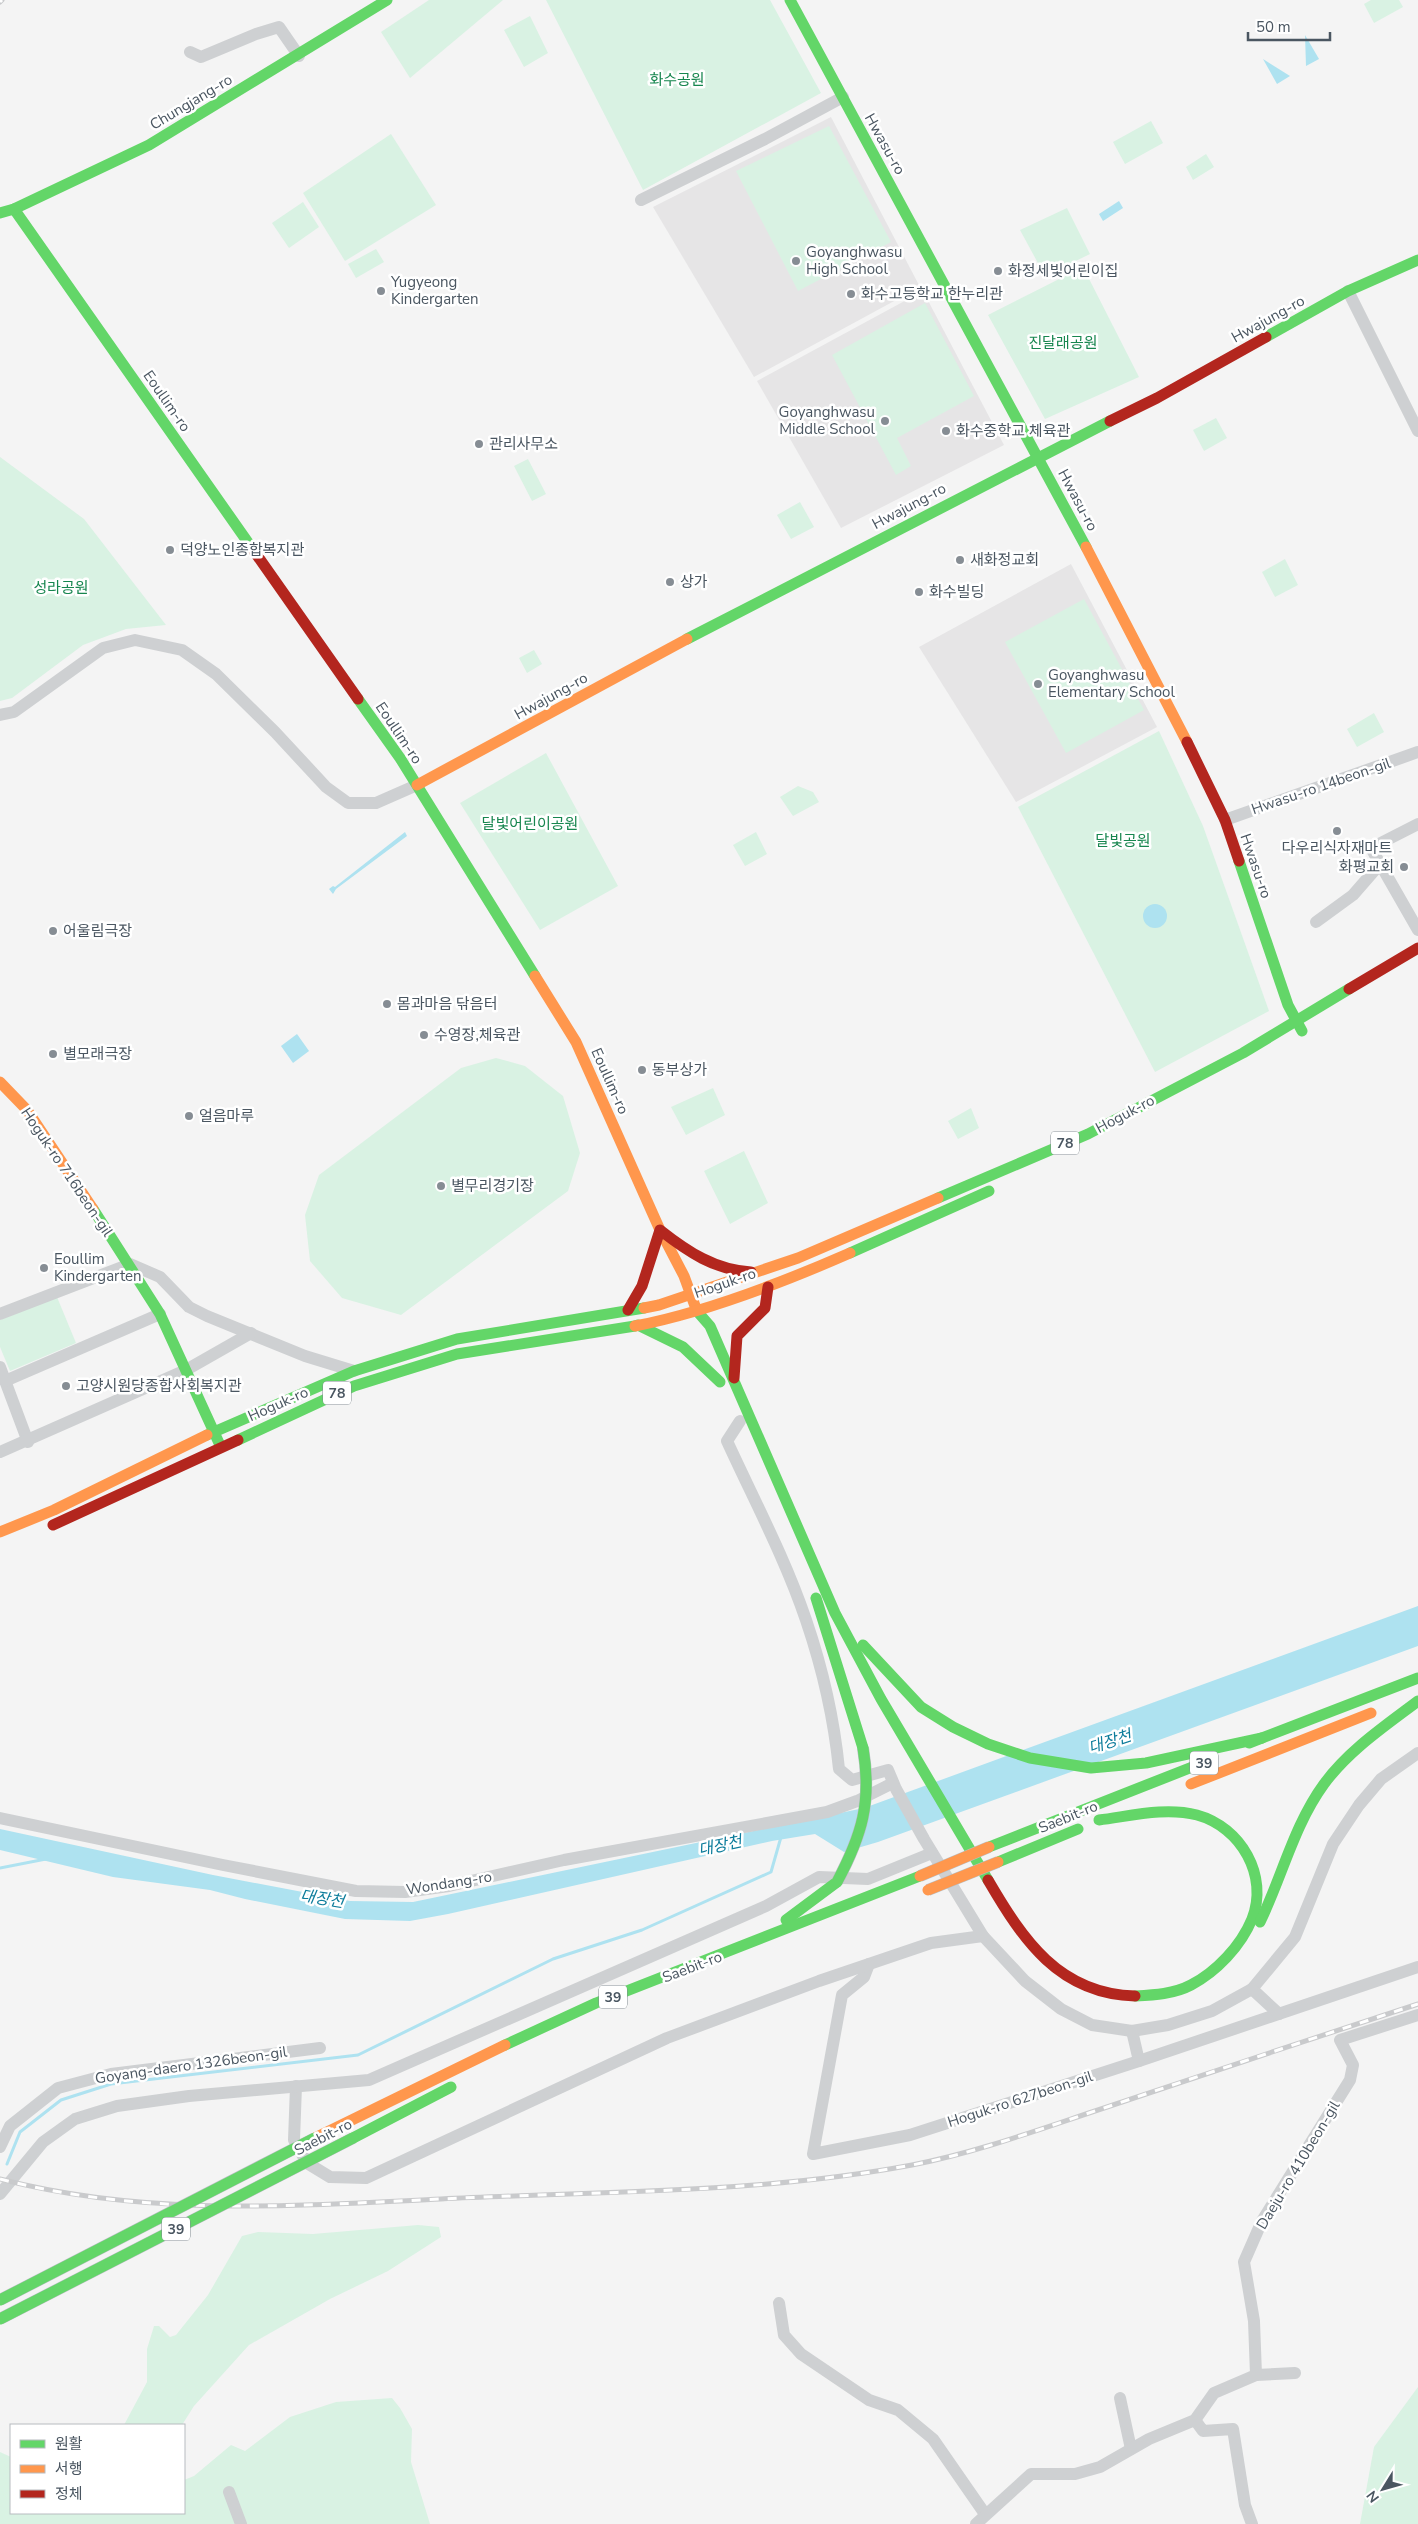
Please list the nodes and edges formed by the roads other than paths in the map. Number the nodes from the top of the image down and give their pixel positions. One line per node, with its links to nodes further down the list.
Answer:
1 (387, 0): 4 (main road, Chungjang-ro)
2 (790, 0): 5 (main road, Hwasu-ro)
3 (190, 52): 4 (street)
4 (299, 56): 7 (main road, Chungjang-ro)
5 (842, 97): 6 (street); 12 (main road, Hwasu-ro)
6 (641, 200)
7 (14, 209): 8 (main road, Chungjang-ro); 15 (main road, Eoullim-ro)
8 (0, 213)
9 (1418, 260): 10 (main road, Hwajung-ro)
10 (1348, 291): 11 (street); 12 (main road, Hwajung-ro)
11 (1418, 430)
12 (1037, 457): 15 (main road, Hwajung-ro); 16 (main road, Hwasu-ro)
13 (0, 715): 15 (street)
14 (1418, 752): 16 (street, Hwasu-ro 14beon-gil)
15 (417, 785): 26 (main road, Eoullim-ro)
16 (1224, 820): 22 (main road, Hwasu-ro)
17 (1418, 824): 18 (street)
18 (1380, 864): 19 (street); 20 (street)
19 (1316, 922)
20 (1418, 930)
21 (1418, 948): 22 (main road, Hoguk-ro / 78)
22 (1303, 1026): 23 (main road, Hoguk-ro / 78); 28 (main road, Hoguk-ro / 78)
23 (1248, 1064)
24 (0, 1082): 27 (main road, Hoguk-ro 716beon-gil)
25 (1004, 1184): 29 (main road, Hoguk-ro / 78)
26 (660, 1230): 28 (main road); 30 (main road, Eoullim-ro); 31 (main road)
27 (130, 1264): 33 (street); 34 (main road, Hoguk-ro 716beon-gil); 37 (street)
28 (757, 1272): 30 (main road, Hoguk-ro / 78)
29 (768, 1286): 32 (main road, Hoguk-ro / 78); 42 (main road)
30 (691, 1296): 31 (main road, Hoguk-ro / 78); 32 (main road, Eoullim-ro)
31 (628, 1310): 41 (main road, Hoguk-ro / 78)
32 (696, 1310): 35 (main road, Hoguk-ro / 78); 36 (main road); 42 (main road)
33 (0, 1314)
34 (160, 1314): 40 (main road, Hoguk-ro 716beon-gil); 43 (street)
35 (638, 1325): 44 (main road); 48 (main road, Hoguk-ro / 78)
36 (698, 1329)
37 (251, 1333): 40 (street); 41 (street)
38 (709, 1355): 44 (main road)
39 (0, 1367): 43 (street)
40 (186, 1370): 46 (main road, Hoguk-ro 716beon-gil); 47 (street)
41 (354, 1371): 46 (main road, Hoguk-ro / 78)
42 (734, 1379): 53 (main road)
43 (5, 1381): 47 (street)
44 (720, 1382): 45 (main road)
45 (740, 1421): 52 (main road); 60 (street)
46 (213, 1432): 48 (main road, Hoguk-ro 716beon-gil); 51 (main road, Hoguk-ro / 78)
47 (28, 1442): 49 (street)
48 (220, 1446): 50 (main road, Hoguk-ro / 78)
49 (0, 1452)
50 (42, 1529)
51 (0, 1532)
52 (798, 1558): 58 (main road); 69 (main road, bridge)
53 (835, 1612): 57 (main road); 58 (main road)
54 (1418, 1678): 57 (main road, Saebit-ro / 39)
55 (1418, 1694): 61 (main road, 39)
56 (1418, 1701): 65 (main road)
57 (1262, 1738): 69 (main road, Saebit-ro / 39, bridge)
58 (900, 1740): 65 (main road)
59 (1418, 1753): 72 (street)
60 (895, 1786): 63 (street, Wondang-ro); 66 (street)
61 (1181, 1788)
62 (1145, 1802): 64 (main road, Saebit-ro)
63 (0, 1818)
64 (1099, 1820): 65 (main road); 67 (main road, Saebit-ro, bridge)
65 (965, 1847)
66 (932, 1853): 68 (street); 79 (street, Goyang-daero 1326beon-gil)
67 (924, 1892)
68 (983, 1936): 70 (street); 75 (street)
69 (759, 1940): 82 (main road, Saebit-ro / 39, bridge)
70 (870, 1964): 77 (street, Hoguk-ro 627beon-gil); 79 (street)
71 (1418, 1967): 73 (street, Hoguk-ro 627beon-gil)
72 (1252, 1989): 73 (street); 75 (street)
73 (1279, 2014): 77 (street, Hoguk-ro 627beon-gil)
74 (1418, 2015): 86 (street, Daeju-ro 410beon-gil)
75 (1132, 2031): 77 (street)
76 (320, 2048): 80 (street, Goyang-daero 1326beon-gil)
77 (1139, 2061)
78 (465, 2080): 84 (main road, Saebit-ro / 39, bridge)
79 (296, 2086): 81 (street, Goyang-daero 1326beon-gil)
80 (0, 2147)
81 (0, 2194)
82 (0, 2300)
83 (779, 2303): 91 (street)
84 (0, 2319)
85 (1295, 2373): 86 (street)
86 (1256, 2375): 88 (street)
87 (1120, 2398): 89 (street)
88 (1195, 2420): 89 (street); 93 (street)
89 (1131, 2449): 91 (street)
90 (229, 2492): 92 (street)
91 (981, 2519)
92 (241, 2524)
93 (1252, 2524)

